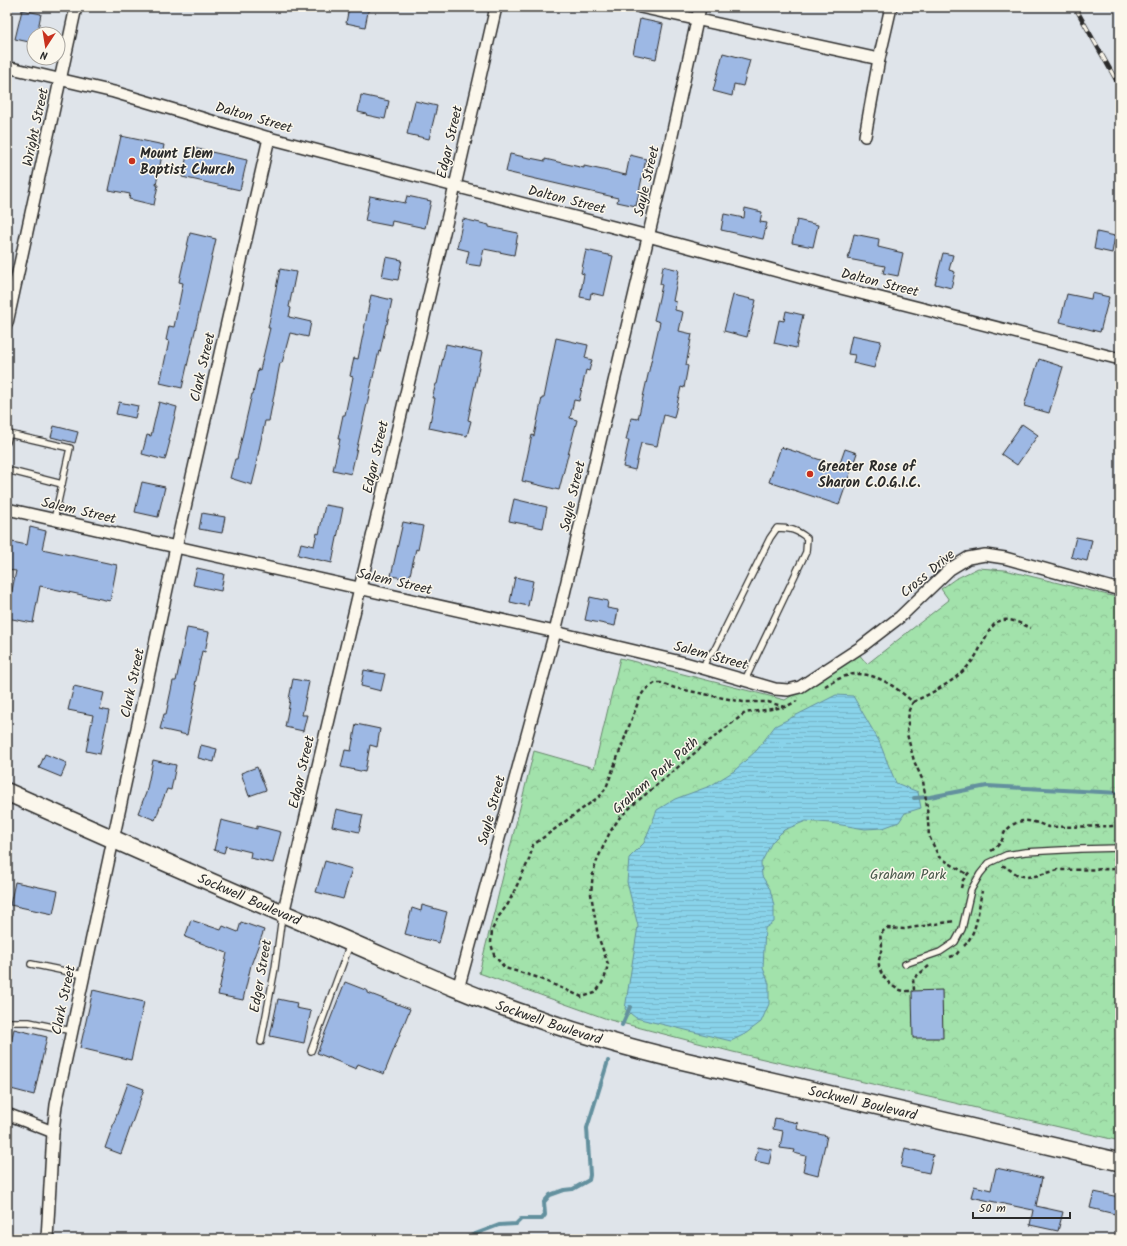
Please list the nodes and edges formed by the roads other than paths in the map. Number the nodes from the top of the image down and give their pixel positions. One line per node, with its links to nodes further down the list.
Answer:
1 (76, 7): 9 (street, Wright Street)
2 (496, 7): 12 (street, Edgar Street)
3 (640, 7): 6 (street)
4 (700, 7): 6 (street, Sayle Street)
5 (891, 7): 7 (street)
6 (697, 19): 7 (street); 13 (street, Sayle Street)
7 (879, 60): 10 (street)
8 (7, 67): 9 (street, Dalton Street)
9 (60, 79): 11 (street, Dalton Street); 14 (street, Wright Street)
10 (865, 136)
11 (269, 138): 12 (street, Dalton Street); 21 (street, Clark Street)
12 (455, 186): 13 (street, Dalton Street); 22 (street, Edgar Street)
13 (648, 236): 15 (street, Dalton Street); 24 (street, Sayle Street)
14 (7, 323)
15 (1120, 359)
16 (7, 442): 18 (lane)
17 (7, 470): 18 (lane)
18 (62, 484): 20 (lane)
19 (7, 509): 20 (street, Salem Street)
20 (54, 520): 21 (street, Salem Street)
21 (176, 547): 22 (street, Salem Street); 29 (street, Clark Street)
22 (360, 588): 24 (street, Salem Street); 31 (street, Edgar Street)
23 (1120, 590): 27 (street, Cross Drive)
24 (555, 632): 25 (street, Salem Street); 36 (street, Sayle Street)
25 (703, 668): 26 (street, Salem Street); 26 (lane)
26 (745, 680): 27 (street, Salem Street)
27 (775, 689)
28 (7, 792): 29 (main road, Sockwell Boulevard)
29 (114, 840): 31 (main road, Sockwell Boulevard); 35 (street, Clark Street)
30 (1120, 848): 34 (lane)
31 (283, 914): 32 (main road, Sockwell Boulevard); 39 (lane, Edger Street)
32 (350, 943): 36 (main road, Sockwell Boulevard); 40 (lane)
33 (31, 964): 35 (lane)
34 (905, 964)
35 (84, 975): 38 (street, Clark Street)
36 (458, 989): 43 (main road, Sockwell Boulevard)
37 (7, 1022): 38 (lane)
38 (72, 1031): 42 (street, Clark Street)
39 (261, 1042)
40 (311, 1051)
41 (7, 1114): 42 (street)
42 (52, 1132): 44 (street, Clark Street)
43 (1120, 1162)
44 (47, 1239)

